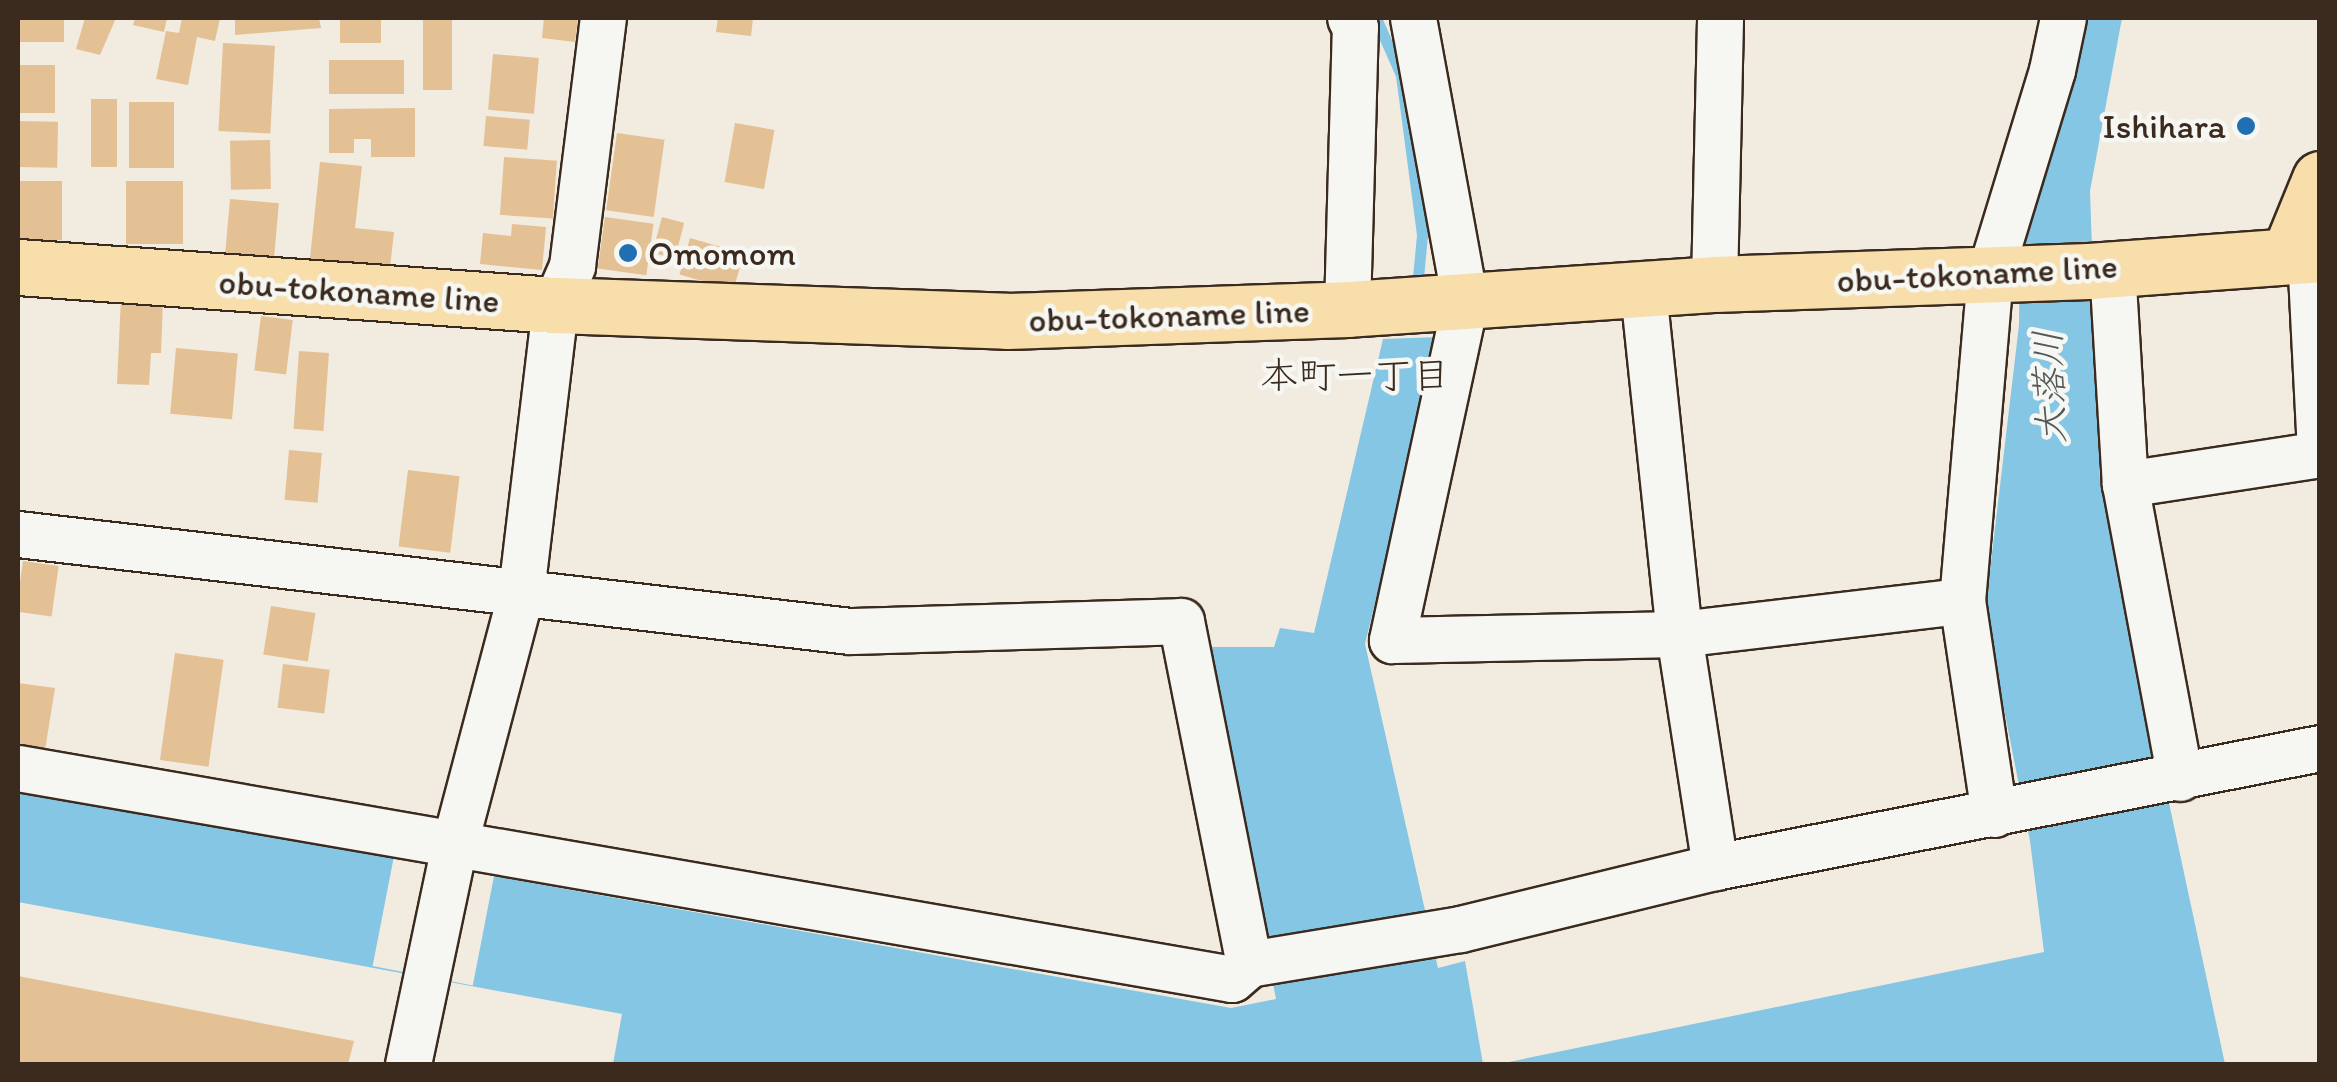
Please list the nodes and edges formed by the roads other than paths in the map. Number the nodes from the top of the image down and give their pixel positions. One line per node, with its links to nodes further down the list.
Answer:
1 (603, 18): 13 (street)
2 (1413, 18): 14 (street)
3 (1720, 18): 11 (street)
4 (2063, 18): 10 (street)
5 (1361, 22): 14 (street)
6 (2320, 179): 7 (main road)
7 (2306, 254): 9 (main road, obu-tokoname line); 15 (street)
8 (18, 267): 13 (main road, obu-tokoname line)
9 (2100, 269): 10 (main road, obu-tokoname line); 16 (street)
10 (2002, 273): 11 (main road, obu-tokoname line); 19 (street)
11 (1714, 284): 12 (main road, obu-tokoname line)
12 (1644, 291): 14 (main road, obu-tokoname line); 20 (street)
13 (555, 305): 14 (main road, obu-tokoname line); 18 (street)
14 (1410, 305): 20 (street)
15 (2320, 453): 16 (street)
16 (2125, 484): 23 (street)
17 (18, 534): 18 (street)
18 (521, 592): 25 (street); 27 (street)
19 (1962, 601): 20 (street); 24 (street)
20 (1679, 634): 26 (street)
21 (2320, 748): 23 (street)
22 (18, 768): 25 (street)
23 (2180, 778): 24 (street)
24 (1994, 814): 26 (street)
25 (452, 852): 27 (street); 28 (street)
26 (1715, 867): 27 (street)
27 (1249, 964)
28 (408, 1064)

